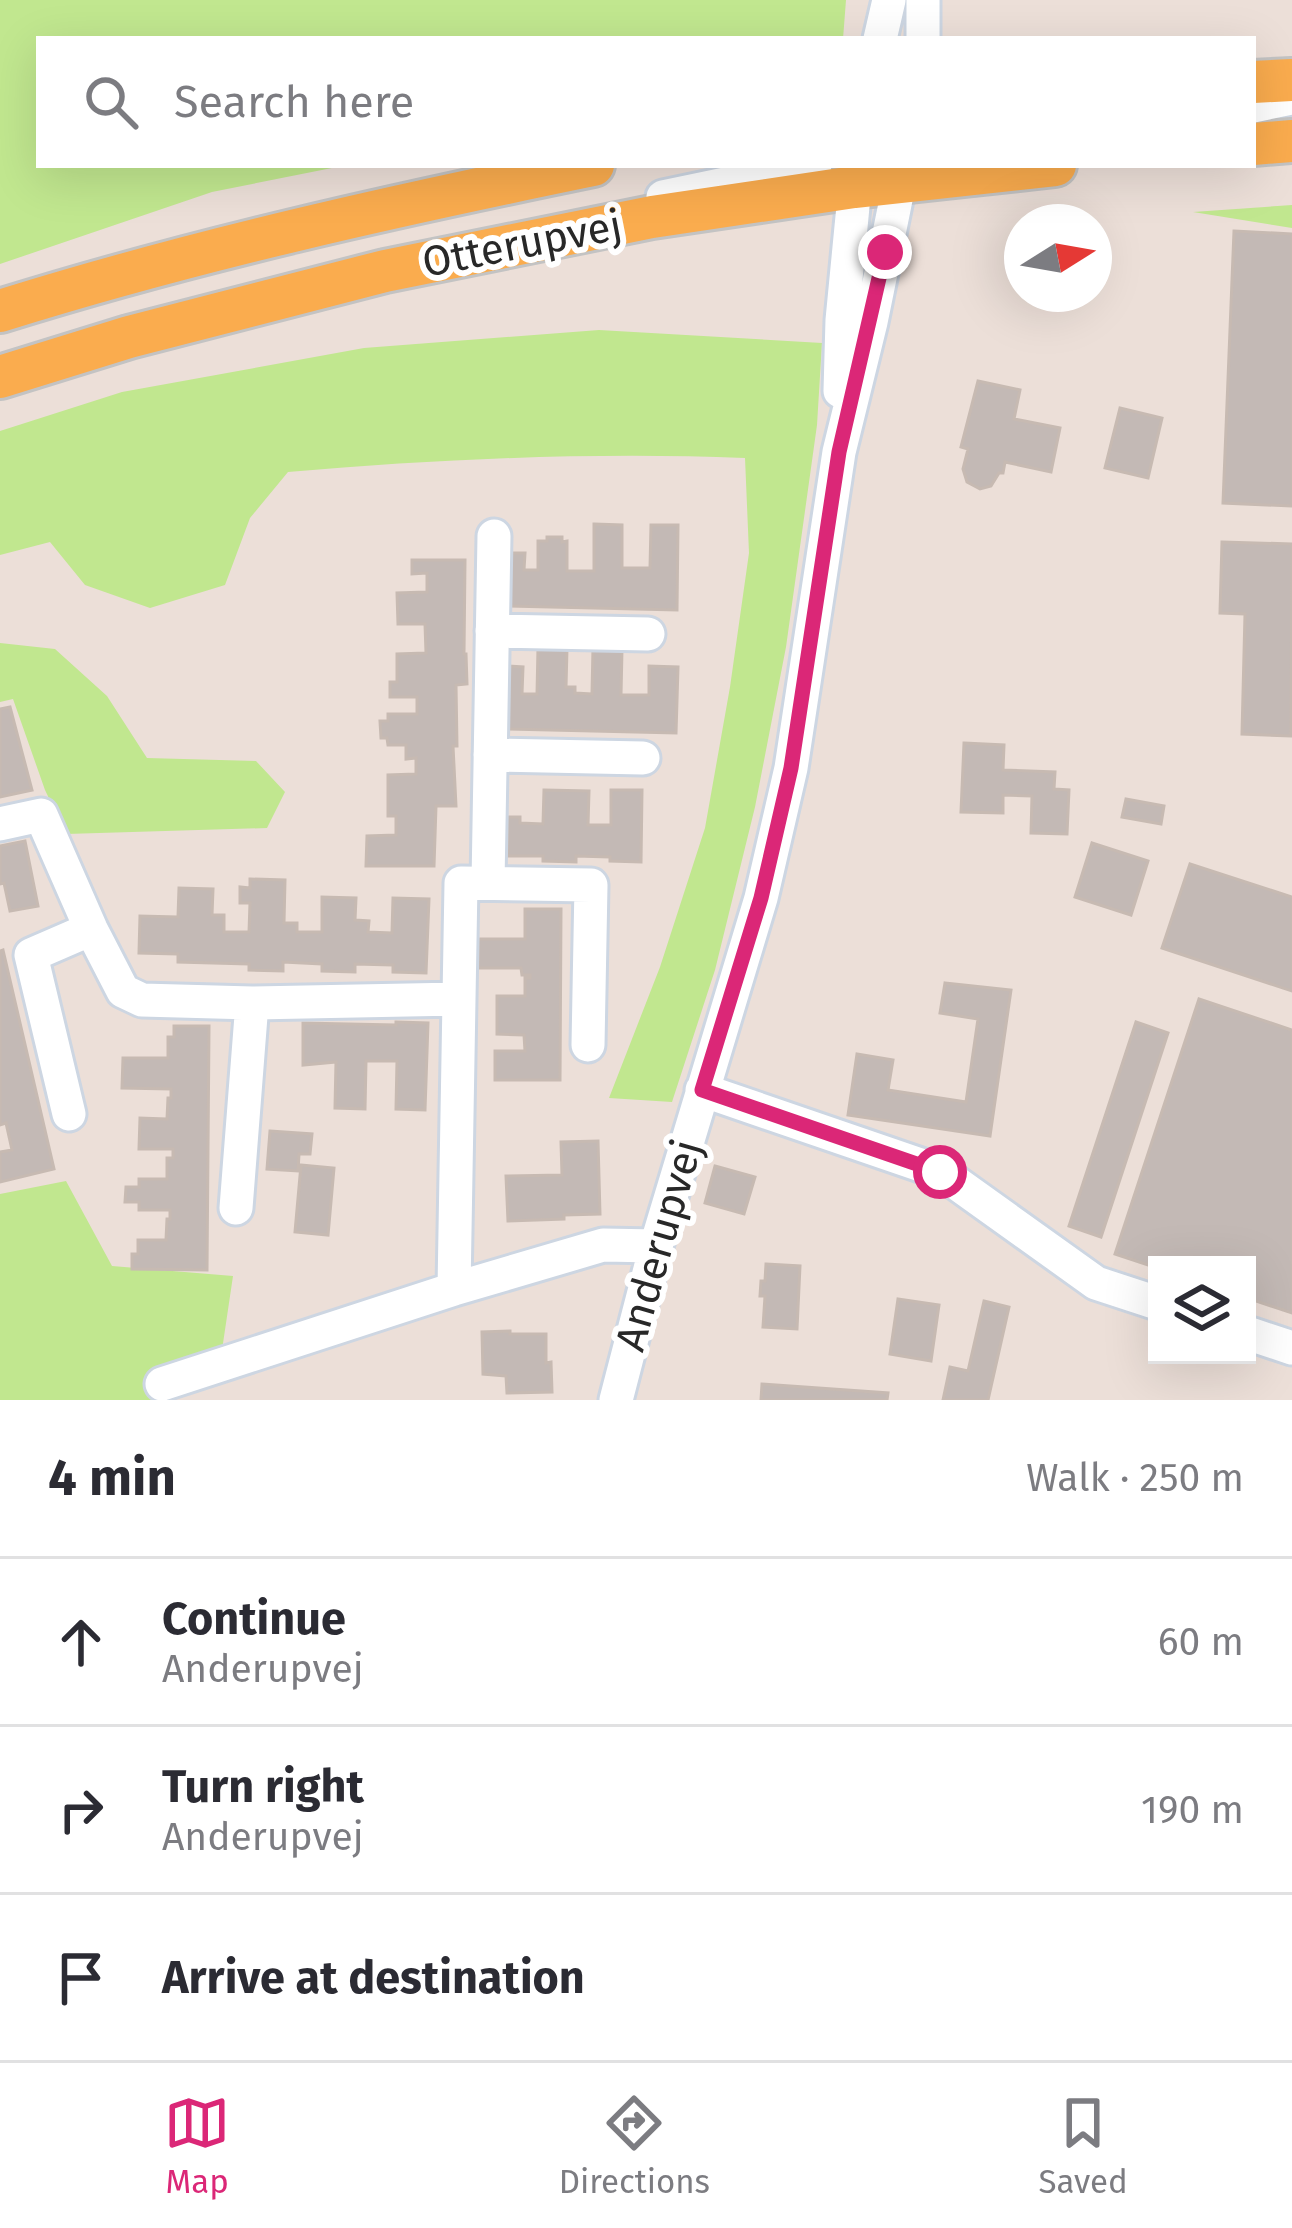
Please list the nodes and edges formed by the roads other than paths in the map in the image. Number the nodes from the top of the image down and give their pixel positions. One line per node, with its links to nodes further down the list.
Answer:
1 (889, 0): 3 (street)
2 (923, 0): 4 (street)
3 (881, 36)
4 (923, 36)
5 (1292, 80): 6 (main road)
6 (1256, 82)
7 (1292, 98): 8 (street)
8 (1256, 105)
9 (1292, 141): 10 (main road)
10 (1256, 144)
11 (579, 168): 17 (main road, Otterupvej)
12 (801, 168): 16 (street)
13 (960, 168): 14 (main road, Otterupvej)
14 (898, 170): 15 (main road, Otterupvej); 19 (street, Anderupvej)
15 (855, 176): 16 (main road, Otterupvej); 19 (street, Anderupvej)
16 (465, 254): 18 (main road, Otterupvej)
17 (0, 311)
18 (0, 377)
19 (839, 452): 31 (street, Anderupvej)
20 (494, 536): 21 (street)
21 (492, 631): 22 (street); 23 (street)
22 (648, 634)
23 (490, 755): 24 (street); 26 (street)
24 (643, 758)
25 (0, 824): 27 (street)
26 (488, 883): 28 (street); 30 (street)
27 (91, 929): 29 (street); 32 (street)
28 (458, 999): 29 (street); 35 (street)
29 (252, 1003): 33 (street)
30 (588, 1045)
31 (702, 1090): 34 (street, Anderupvej); 36 (street, Anderupvej)
32 (69, 1114)
33 (236, 1208)
34 (656, 1246): 35 (street); 40 (street, Anderupvej)
35 (454, 1289): 39 (street)
36 (1148, 1300)
37 (1256, 1336): 38 (street)
38 (1292, 1348)
39 (162, 1384)
40 (616, 1400)

